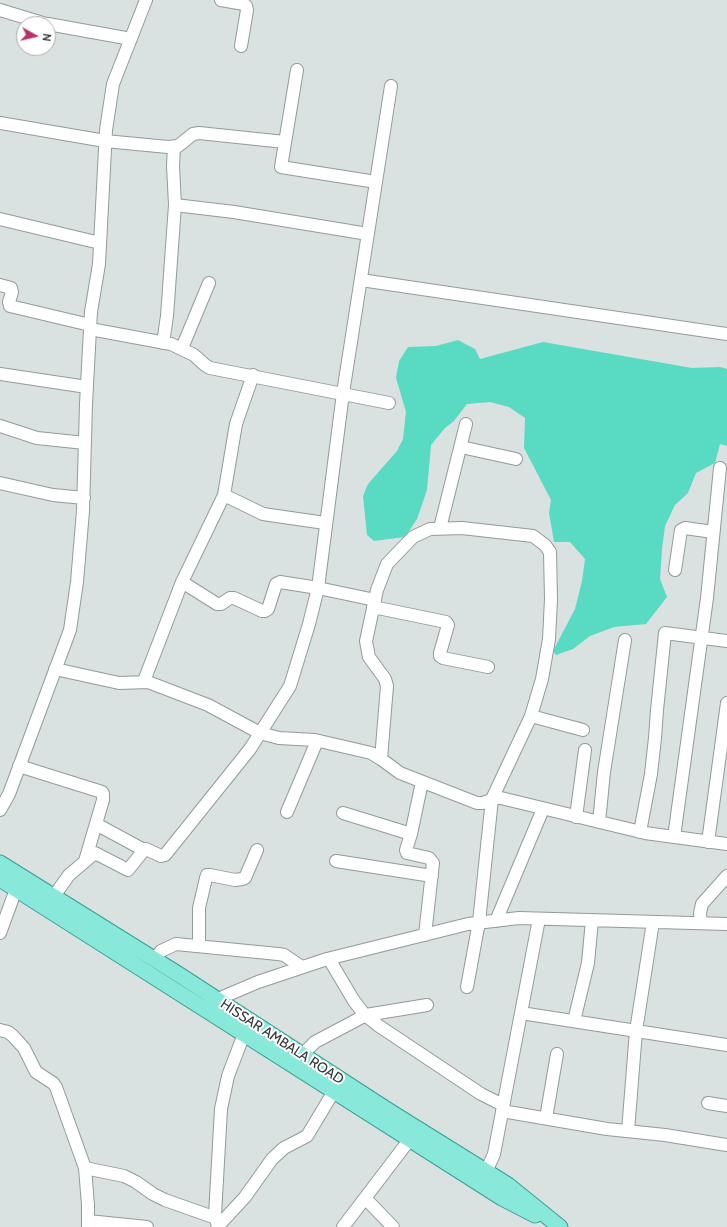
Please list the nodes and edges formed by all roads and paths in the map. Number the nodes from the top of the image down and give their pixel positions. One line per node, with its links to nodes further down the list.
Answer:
1 (146, 0): 6 (street)
2 (221, 0): 7 (street)
3 (0, 10): 4 (street)
4 (20, 16)
5 (56, 26): 6 (street)
6 (131, 39): 11 (street)
7 (241, 46)
8 (297, 70): 12 (street)
9 (391, 86): 14 (street)
10 (0, 123): 11 (street)
11 (105, 141): 13 (street); 18 (street)
12 (285, 142): 13 (street); 14 (street)
13 (174, 147): 15 (street)
14 (376, 182): 17 (street)
15 (176, 205): 17 (street); 24 (street)
16 (0, 219): 18 (street)
17 (368, 234): 19 (street)
18 (100, 243): 22 (street)
19 (361, 280): 23 (street); 29 (street)
20 (209, 283): 25 (street)
21 (0, 284): 22 (street)
22 (90, 327): 24 (street); 28 (street)
23 (727, 334)
24 (164, 343): 25 (street)
25 (182, 348): 27 (street)
26 (0, 374): 28 (street)
27 (253, 375): 29 (street); 38 (street)
28 (87, 387): 33 (street)
29 (343, 393): 30 (street); 40 (street)
30 (389, 403)
31 (466, 424): 34 (street)
32 (0, 426): 33 (street)
33 (85, 443): 39 (street)
34 (460, 447): 35 (street); 41 (street)
35 (516, 459)
36 (720, 468): 42 (street)
37 (0, 483): 39 (street)
38 (224, 495): 40 (street); 44 (street)
39 (84, 498): 51 (street)
40 (325, 523): 45 (street)
41 (440, 528): 46 (street); 54 (street)
42 (713, 532): 43 (street); 47 (street)
43 (676, 570)
44 (182, 582): 45 (street); 52 (street)
45 (318, 588): 46 (street); 56 (street)
46 (374, 604): 50 (street); 59 (street)
47 (702, 638): 49 (street); 70 (street); 72 (street)
48 (625, 640): 68 (street)
49 (727, 641)
50 (488, 667)
51 (55, 668): 52 (street); 60 (street)
52 (144, 681): 56 (street)
53 (727, 703): 73 (street)
54 (531, 716): 55 (street); 62 (street)
55 (583, 730)
56 (260, 733): 57 (street); 75 (street)
57 (317, 741): 59 (street); 65 (street)
58 (585, 750): 67 (street)
59 (381, 759): 61 (street)
60 (19, 766): 64 (street); 69 (street)
61 (422, 782): 62 (street); 71 (street)
62 (492, 799): 63 (street); 88 (street)
63 (543, 809): 67 (street); 86 (street)
64 (0, 810)
65 (287, 812)
66 (343, 813): 71 (street)
67 (576, 817): 68 (street)
68 (600, 822): 70 (street)
69 (96, 824): 75 (street); 77 (street)
70 (640, 832): 72 (street)
71 (411, 834): 80 (street)
72 (674, 837): 73 (street)
73 (708, 842): 74 (street)
74 (727, 844)
75 (144, 850): 77 (street)
76 (257, 850): 94 (street)
77 (85, 861): 84 (street)
78 (336, 861): 80 (street)
79 (0, 863): 83 (main road, HISSAR AMBALA ROAD)
80 (432, 876): 93 (street)
81 (727, 876): 90 (street)
82 (0, 879): 83 (main road, HISSAR AMBALA ROAD)
83 (18, 883): 84 (main road, HISSAR AMBALA ROAD); 92 (street)
84 (50, 903): 95 (main road, HISSAR AMBALA ROAD); 100 (main road, HISSAR AMBALA ROAD)
85 (539, 919): 86 (street); 87 (street); 102 (street)
86 (496, 920): 88 (street)
87 (592, 920): 89 (street); 104 (street)
88 (479, 922): 93 (street); 98 (street)
89 (653, 922): 90 (street); 106 (street)
90 (701, 923): 91 (street)
91 (727, 924)
92 (0, 933)
93 (426, 935): 96 (street)
94 (199, 946): 95 (street); 97 (street)
95 (155, 959): 99 (main road, HISSAR AMBALA ROAD)
96 (329, 959): 97 (street); 103 (street)
97 (302, 967): 99 (street)
98 (467, 987)
99 (217, 1000): 100 (street); 110 (main road, HISSAR AMBALA ROAD)
100 (198, 1005): 107 (main road, HISSAR AMBALA ROAD)
101 (427, 1005): 103 (street)
102 (521, 1013): 104 (street); 114 (street)
103 (366, 1015): 110 (street); 114 (street)
104 (574, 1021): 106 (street)
105 (0, 1030): 119 (street)
106 (636, 1031): 108 (street); 116 (street)
107 (244, 1034): 111 (main road, HISSAR AMBALA ROAD); 122 (street)
108 (727, 1044)
109 (557, 1054): 115 (street)
110 (302, 1055): 120 (main road, HISSAR AMBALA ROAD)
111 (334, 1091): 117 (main road, HISSAR AMBALA ROAD); 122 (street)
112 (708, 1103): 113 (street)
113 (727, 1106)
114 (503, 1108): 115 (street); 120 (street)
115 (546, 1118): 116 (street)
116 (628, 1131): 118 (street)
117 (410, 1140): 121 (street); 127 (main road, HISSAR AMBALA ROAD)
118 (727, 1145)
119 (85, 1168): 122 (street); 123 (street)
120 (486, 1172): 127 (main road, HISSAR AMBALA ROAD)
121 (365, 1198): 125 (street); 126 (street)
122 (218, 1223)
123 (88, 1224): 124 (street)
124 (147, 1227)
125 (343, 1227)
126 (393, 1227)
127 (560, 1227)

